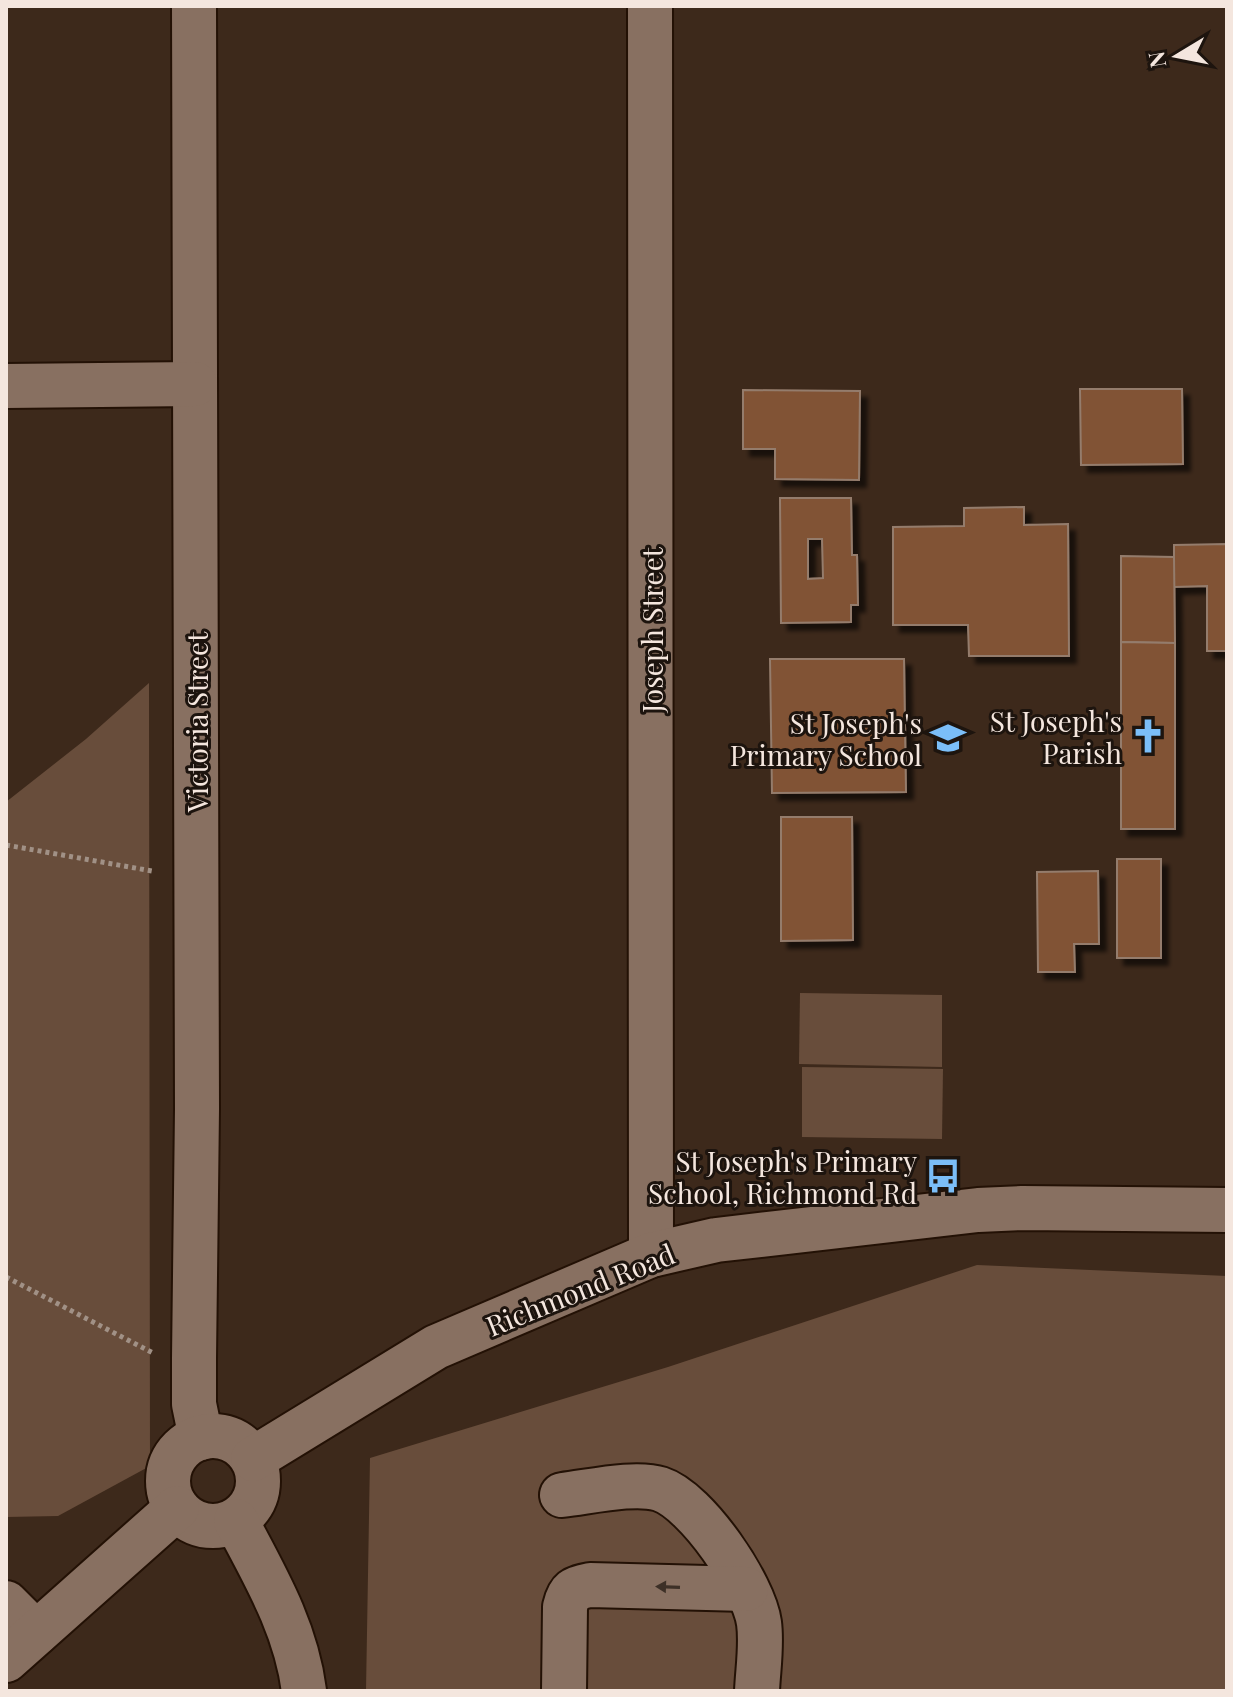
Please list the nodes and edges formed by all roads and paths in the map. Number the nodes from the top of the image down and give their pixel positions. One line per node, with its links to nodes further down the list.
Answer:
1 (194, 6): 3 (street, Victoria Street)
2 (650, 6): 8 (street, Joseph Street)
3 (195, 384): 4 (street); 11 (street, Victoria Street)
4 (6, 386)
5 (6, 845): 6 (path)
6 (152, 871)
7 (1227, 1210): 8 (street, Richmond Road)
8 (651, 1255): 12 (street, Richmond Road)
9 (6, 1277): 10 (path)
10 (153, 1353)
11 (201, 1438): 12 (street); 14 (street)
12 (253, 1459): 15 (street)
13 (562, 1495): 16 (street)
14 (177, 1508): 15 (street); 17 (street)
15 (236, 1521): 18 (street)
16 (746, 1589): 19 (street, one-way to 19); 20 (street)
17 (16, 1632)
18 (304, 1691)
19 (564, 1691)
20 (757, 1691)

